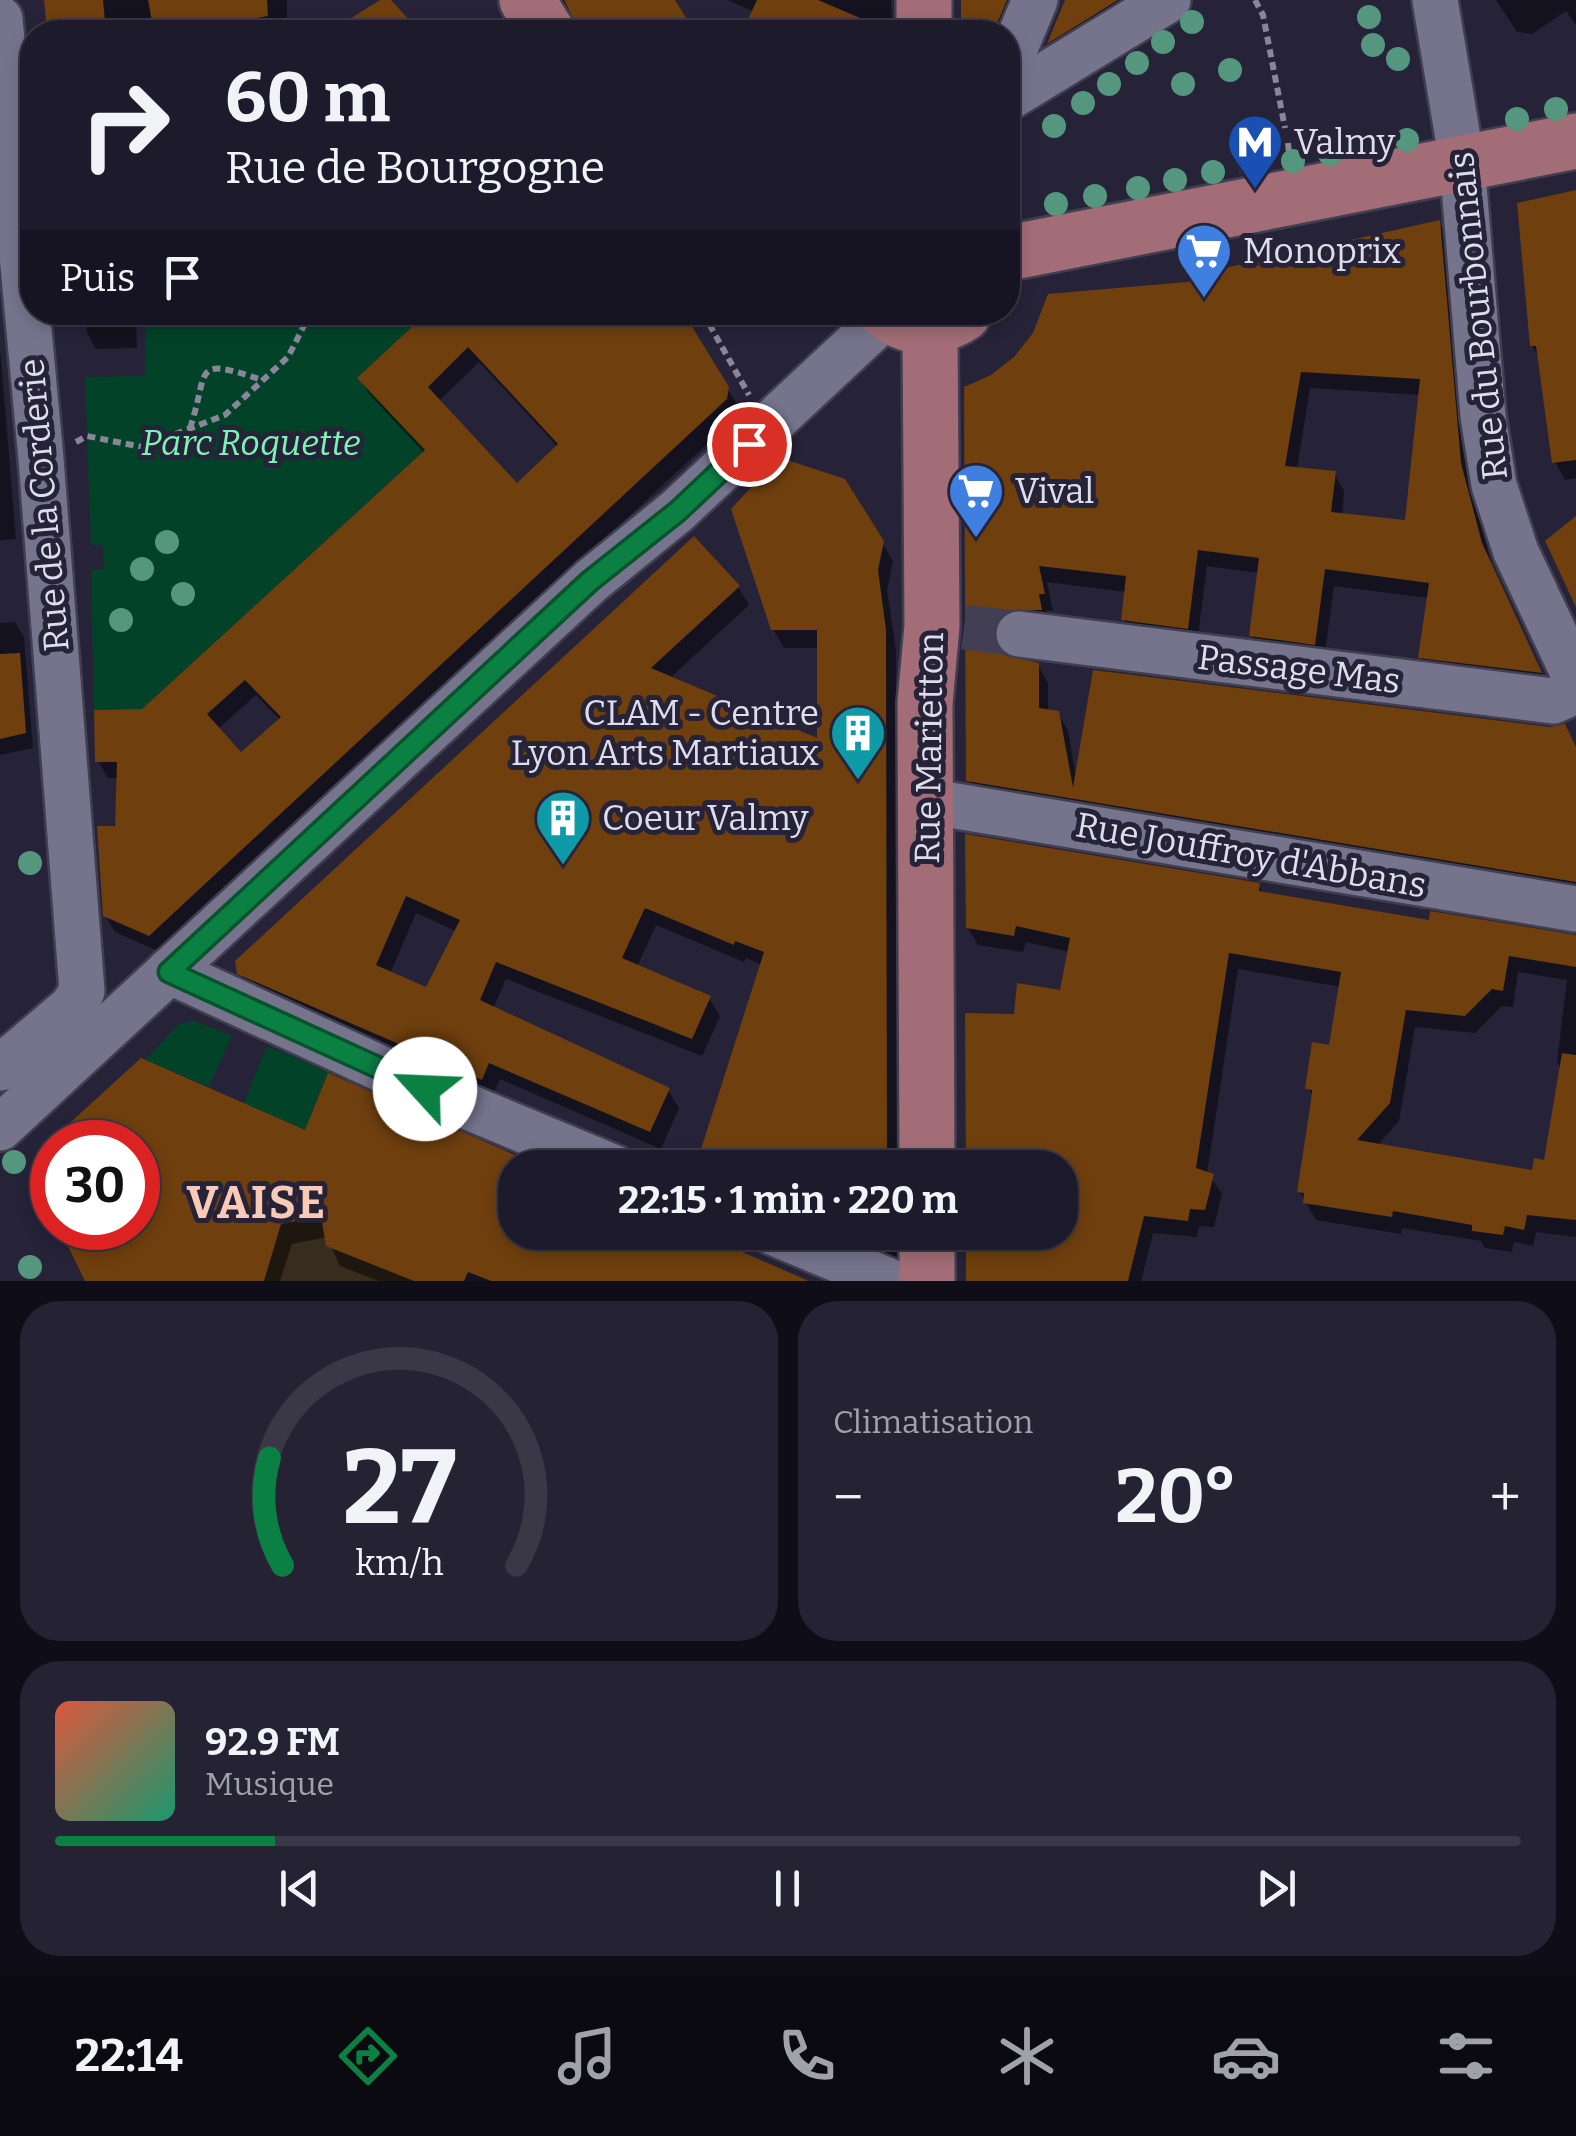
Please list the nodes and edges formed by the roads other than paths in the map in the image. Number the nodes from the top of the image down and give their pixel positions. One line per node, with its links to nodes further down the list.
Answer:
1 (1035, 0): 5 (street)
2 (1168, 0): 6 (street)
3 (1434, 0): 8 (street, Rue du Bourbonnais)
4 (0, 20): 9 (street, Rue de la Corderie)
5 (1020, 36)
6 (1020, 91)
7 (1576, 141): 8 (main road)
8 (1462, 162): 10 (main road); 15 (street, Rue du Bourbonnais)
9 (20, 234)
10 (1020, 251)
11 (28, 325): 20 (street, Rue de la Corderie)
12 (907, 325): 19 (street)
13 (918, 325): 17 (main road, Rue Marietton)
14 (1020, 634): 16 (street, Passage Mas)
15 (1576, 679)
16 (1576, 691)
17 (926, 801): 18 (street, Rue Jouffroy d'Abbans); 23 (main road, Rue Marietton)
18 (1576, 909)
19 (169, 972): 21 (street); 22 (street)
20 (0, 1068)
21 (0, 1128)
22 (572, 1150)
23 (927, 1150)
24 (815, 1250): 26 (street)
25 (927, 1250): 27 (main road)
26 (889, 1281)
27 (927, 1281)

